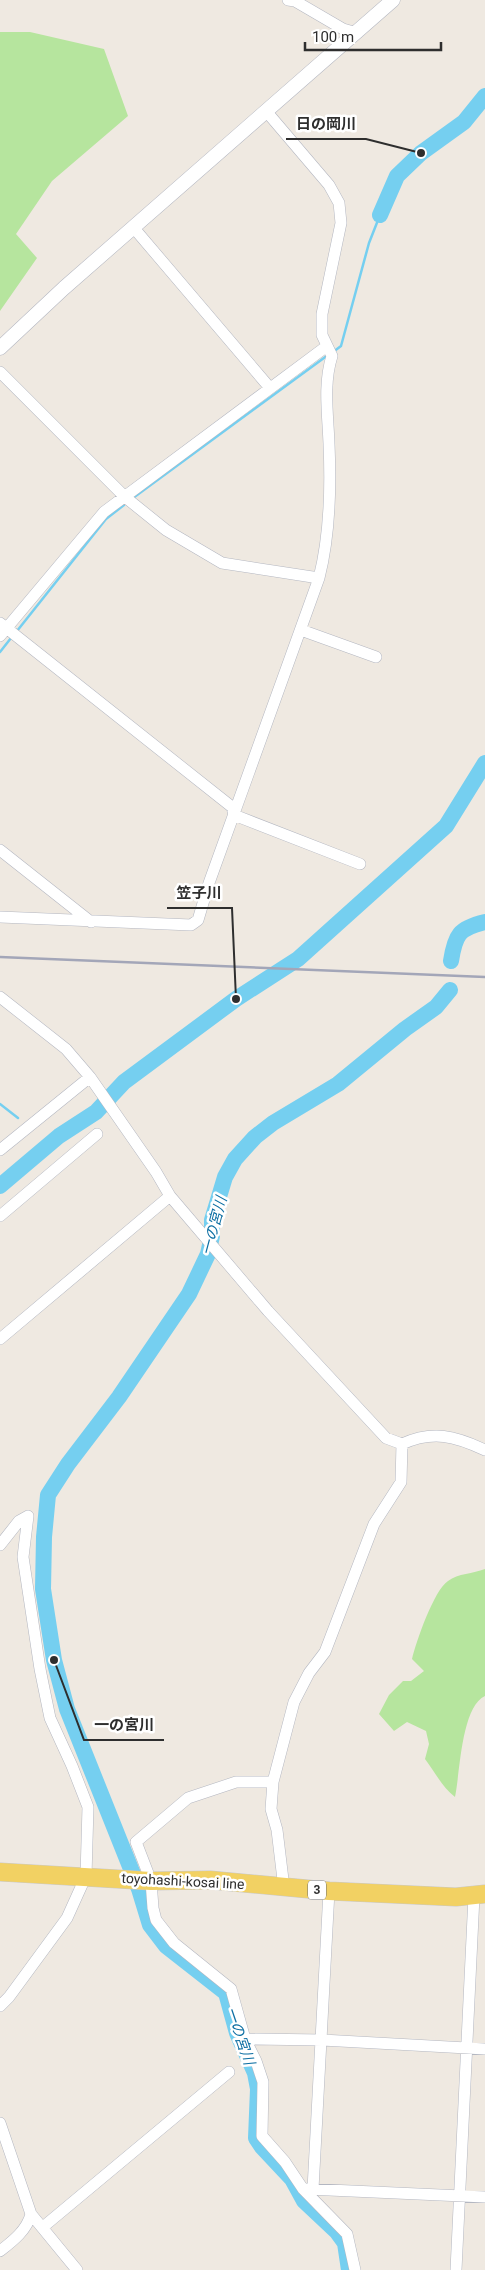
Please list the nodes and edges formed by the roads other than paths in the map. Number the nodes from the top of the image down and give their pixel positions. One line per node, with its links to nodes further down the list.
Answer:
1 (288, 0): 3 (street)
2 (388, 2): 3 (street)
3 (357, 33): 4 (street)
4 (266, 111): 5 (street); 7 (street)
5 (133, 227): 6 (street); 9 (street)
6 (0, 348)
7 (329, 350): 9 (street); 11 (street)
8 (0, 372): 10 (street)
9 (270, 388): 10 (street)
10 (125, 497): 11 (street); 12 (street)
11 (319, 578): 13 (street)
12 (2, 629): 15 (street)
13 (301, 630): 14 (street); 15 (street)
14 (376, 657)
15 (234, 815): 17 (street); 19 (street)
16 (0, 850): 19 (street)
17 (360, 864)
18 (0, 917): 19 (street)
19 (91, 922)
20 (0, 997): 21 (street)
21 (90, 1077): 23 (street); 24 (street)
22 (97, 1134): 25 (street)
23 (0, 1150)
24 (170, 1196): 26 (street); 27 (street)
25 (0, 1216)
26 (0, 1339)
27 (402, 1444): 28 (street); 30 (street)
28 (485, 1450)
29 (0, 1545): 32 (street)
30 (273, 1782): 33 (street); 34 (street)
31 (0, 1872): 32 (main road, toyohashi-kosai line / 3)
32 (86, 1876): 33 (main road, toyohashi-kosai line / 3); 37 (street)
33 (150, 1881): 34 (main road, toyohashi-kosai line / 3); 38 (street)
34 (284, 1888): 35 (main road, toyohashi-kosai line / 3)
35 (329, 1891): 36 (main road, toyohashi-kosai line / 3); 39 (street)
36 (480, 1895): 40 (street)
37 (0, 2006)
38 (245, 2039): 39 (street); 44 (street)
39 (322, 2040): 40 (street); 44 (street)
40 (468, 2048): 41 (street); 45 (street)
41 (485, 2049)
42 (229, 2072): 48 (street)
43 (0, 2123): 47 (street)
44 (308, 2189): 45 (street); 51 (street)
45 (461, 2195): 46 (street); 52 (street)
46 (485, 2197)
47 (31, 2214): 48 (street); 49 (street)
48 (42, 2227): 50 (street)
49 (0, 2251)
50 (77, 2270)
51 (354, 2270)
52 (456, 2270)

